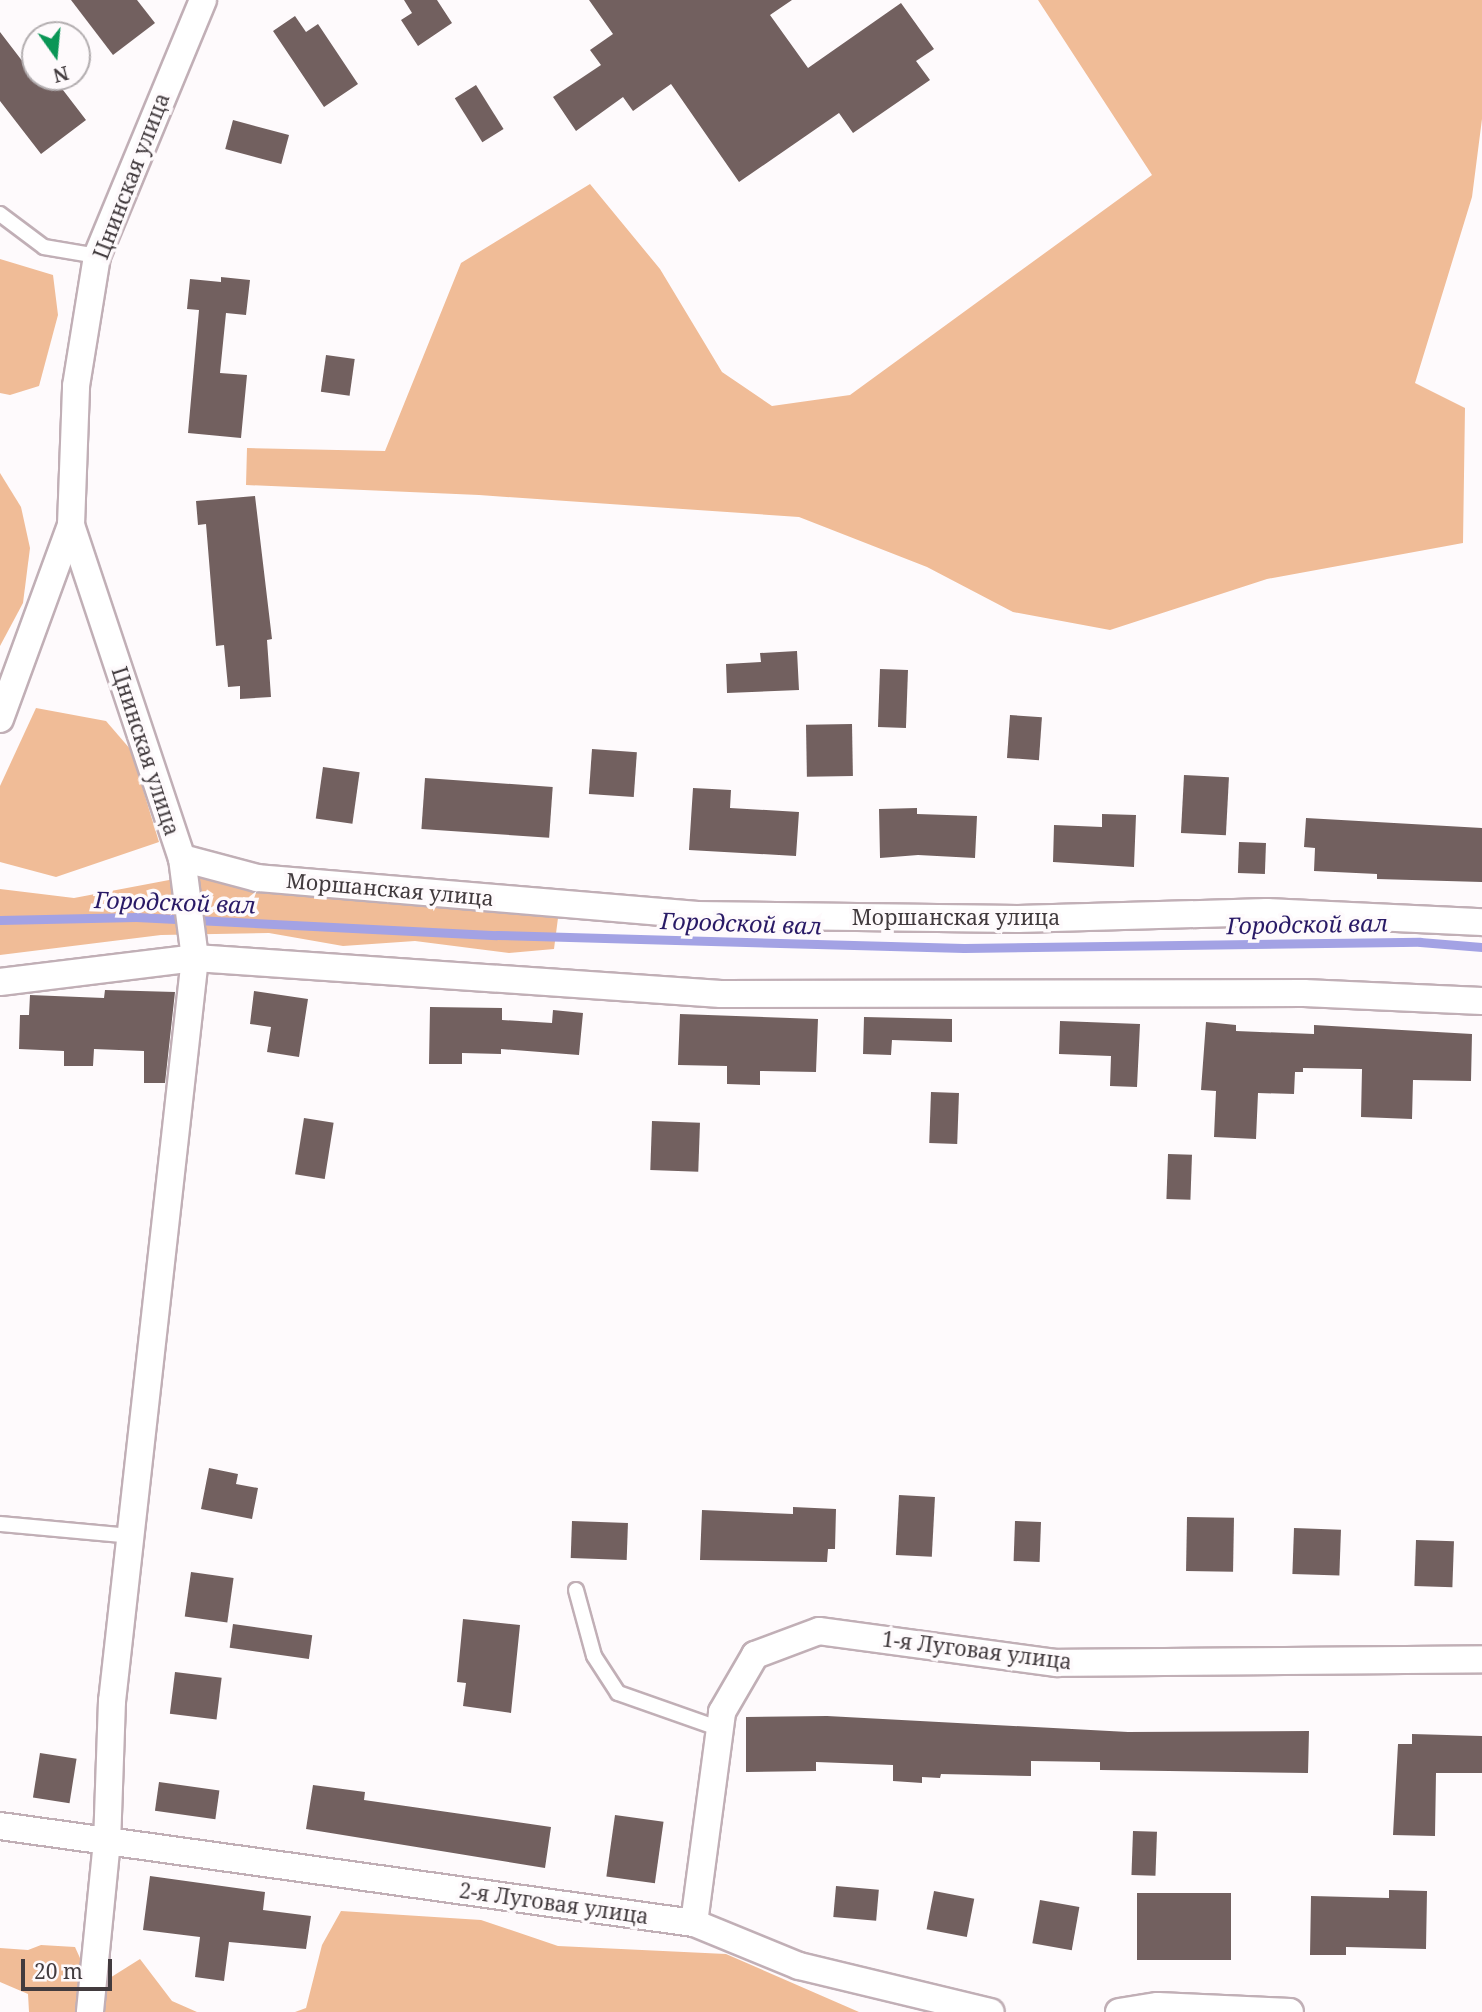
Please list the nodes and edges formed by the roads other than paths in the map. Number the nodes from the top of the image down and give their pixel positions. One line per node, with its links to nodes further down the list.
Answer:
1 (203, 0): 3 (street, Цнинская улица)
2 (0, 214): 3 (lane)
3 (97, 256): 4 (street, Цнинская улица)
4 (71, 525): 5 (street, Цнинская улица); 6 (street, Цнинская улица)
5 (0, 719)
6 (182, 858): 7 (street, Моршанская улица); 8 (street, Цнинская улица)
7 (1482, 922)
8 (194, 946): 9 (street); 10 (street); 12 (street, Цнинская улица)
9 (0, 982)
10 (1482, 1002)
11 (0, 1524): 12 (lane)
12 (131, 1536): 17 (street, Цнинская улица)
13 (576, 1590): 15 (lane)
14 (1482, 1659): 15 (street, 1-я Луговая улица)
15 (720, 1729): 18 (street, 1-я Луговая улица)
16 (0, 1826): 17 (street, 2-я Луговая улица)
17 (107, 1841): 18 (street, 2-я Луговая улица); 19 (street, Цнинская улица)
18 (694, 1923): 20 (street, 2-я Луговая улица)
19 (90, 2012)
20 (990, 2012)
21 (1119, 2012): 22 (street)
22 (1290, 2012)

